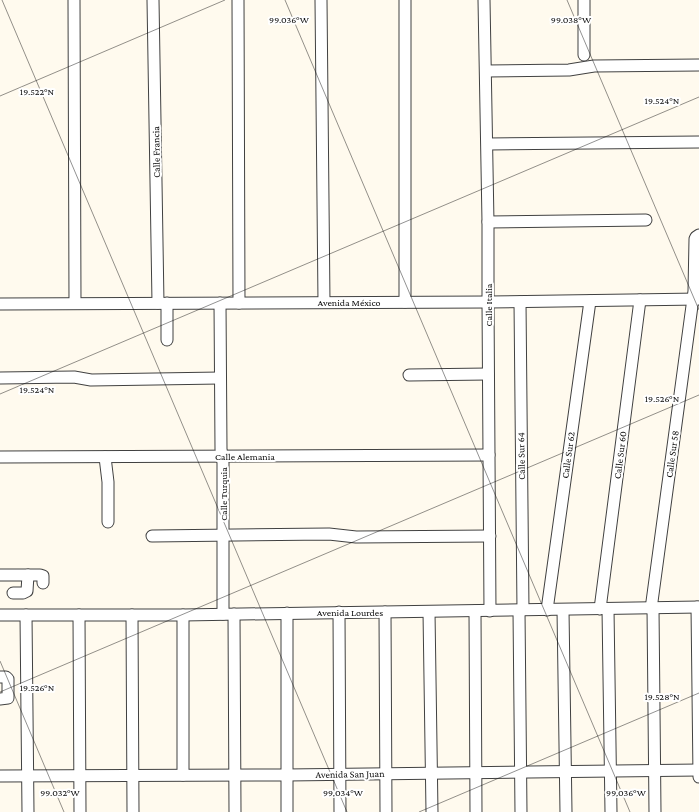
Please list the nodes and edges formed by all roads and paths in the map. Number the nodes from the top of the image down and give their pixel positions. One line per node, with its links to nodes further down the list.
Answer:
1 (74, 0): 23 (street)
2 (153, 0): 24 (street, Calle Francia)
3 (238, 0): 26 (street)
4 (321, 0): 19 (street)
5 (405, 0): 20 (street)
6 (484, 0): 10 (street, Calle Italia)
7 (584, 0): 8 (street)
8 (584, 55)
9 (699, 65): 10 (street)
10 (486, 71): 12 (street, Calle Italia)
11 (699, 142): 12 (street)
12 (488, 144): 14 (street, Calle Italia)
13 (646, 220): 14 (street)
14 (488, 222): 21 (street, Calle Italia)
15 (699, 235): 16 (street, Calle Sur 58)
16 (696, 299): 17 (street, Avenida México); 46 (street, Calle Sur 58)
17 (640, 300): 18 (street, Avenida México); 47 (street, Calle Sur 60)
18 (590, 301): 22 (street, Avenida México); 49 (street, Calle Sur 62)
19 (324, 302): 20 (street, Avenida México); 26 (street, Avenida México)
20 (405, 302): 21 (street, Avenida México)
21 (488, 302): 22 (street, Avenida México); 29 (street, Calle Italia)
22 (520, 302): 48 (street, Calle Sur 64)
23 (75, 303): 24 (street, Avenida México); 27 (street, Avenida México)
24 (163, 303): 25 (street, Avenida México); 28 (street, Calle Francia)
25 (220, 303): 26 (street, Avenida México); 32 (street, Calle Turquia)
26 (239, 303)
27 (0, 304)
28 (167, 340)
29 (488, 374): 30 (street); 33 (street, Calle Italia)
30 (409, 375)
31 (0, 378): 32 (street)
32 (220, 378): 34 (street, Calle Turquia)
33 (489, 455): 34 (street, Calle Alemania); 40 (street, Calle Italia)
34 (222, 456): 36 (street, Calle Alemania); 38 (street, Calle Turquia)
35 (0, 457): 36 (street, Calle Alemania)
36 (105, 457): 37 (street)
37 (108, 522)
38 (223, 535): 39 (street); 40 (street); 57 (street, Calle Turquia)
39 (152, 536)
40 (490, 536): 52 (street, Calle Italia)
41 (0, 575): 42 (street)
42 (28, 575): 43 (street); 44 (street)
43 (43, 583)
44 (13, 592)
45 (698, 607): 46 (street, Avenida Lourdes); 67 (street)
46 (652, 608): 47 (street, Avenida Lourdes); 66 (street, Calle Sur 58)
47 (604, 609): 50 (street, Avenida Lourdes); 69 (street, Calle Sur 60)
48 (521, 610): 49 (street, Avenida Lourdes); 52 (street, Avenida Lourdes); 71 (street, Calle Sur 64)
49 (547, 610): 50 (street, Avenida Lourdes)
50 (564, 610): 68 (street)
51 (475, 611): 52 (street, Avenida Lourdes); 55 (street, Avenida Lourdes); 70 (street)
52 (490, 611)
53 (338, 612): 54 (street, Avenida Lourdes); 56 (street, Avenida Lourdes); 74 (street)
54 (385, 612): 55 (street, Avenida Lourdes); 72 (street)
55 (429, 612): 73 (street)
56 (287, 613): 57 (street, Avenida Lourdes); 77 (street)
57 (228, 614): 62 (street, Avenida Lourdes); 76 (street, Calle Turquia)
58 (0, 615): 59 (street, Avenida Lourdes)
59 (26, 615): 60 (street, Avenida Lourdes); 63 (street)
60 (79, 615): 61 (street, Avenida Lourdes); 80 (street)
61 (132, 615): 62 (street, Avenida Lourdes); 81 (street)
62 (183, 615): 75 (street)
63 (27, 684): 64 (street); 79 (street)
64 (4, 685): 65 (street)
65 (0, 699)
66 (655, 770): 67 (street, Avenida San Juan); 69 (street, Avenida San Juan); 95 (street, Calle Sur 58)
67 (699, 770): 82 (street)
68 (565, 771): 69 (street, Avenida San Juan); 71 (street, Avenida San Juan); 93 (street)
69 (610, 771): 94 (street, Calle Sur 60)
70 (476, 772): 71 (street, Avenida San Juan); 73 (street, Avenida San Juan); 91 (street)
71 (521, 772): 92 (street, Calle Sur 64)
72 (386, 773): 73 (street, Avenida San Juan); 74 (street, Avenida San Juan); 89 (street)
73 (432, 773): 90 (street)
74 (340, 774): 77 (street, Avenida San Juan); 88 (street)
75 (183, 775): 76 (street, Avenida San Juan); 81 (street, Avenida San Juan)
76 (235, 775): 77 (street, Avenida San Juan); 86 (street, Calle Turquia)
77 (287, 775): 87 (street)
78 (0, 776): 79 (street, Avenida San Juan)
79 (28, 776): 80 (street, Avenida San Juan); 83 (street)
80 (80, 776): 81 (street, Avenida San Juan); 84 (street)
81 (133, 776): 85 (street)
82 (699, 777)
83 (28, 812)
84 (80, 812)
85 (133, 812)
86 (235, 812)
87 (287, 812)
88 (340, 812)
89 (386, 812)
90 (432, 812)
91 (476, 812)
92 (521, 812)
93 (566, 812)
94 (611, 812)
95 (655, 812)

